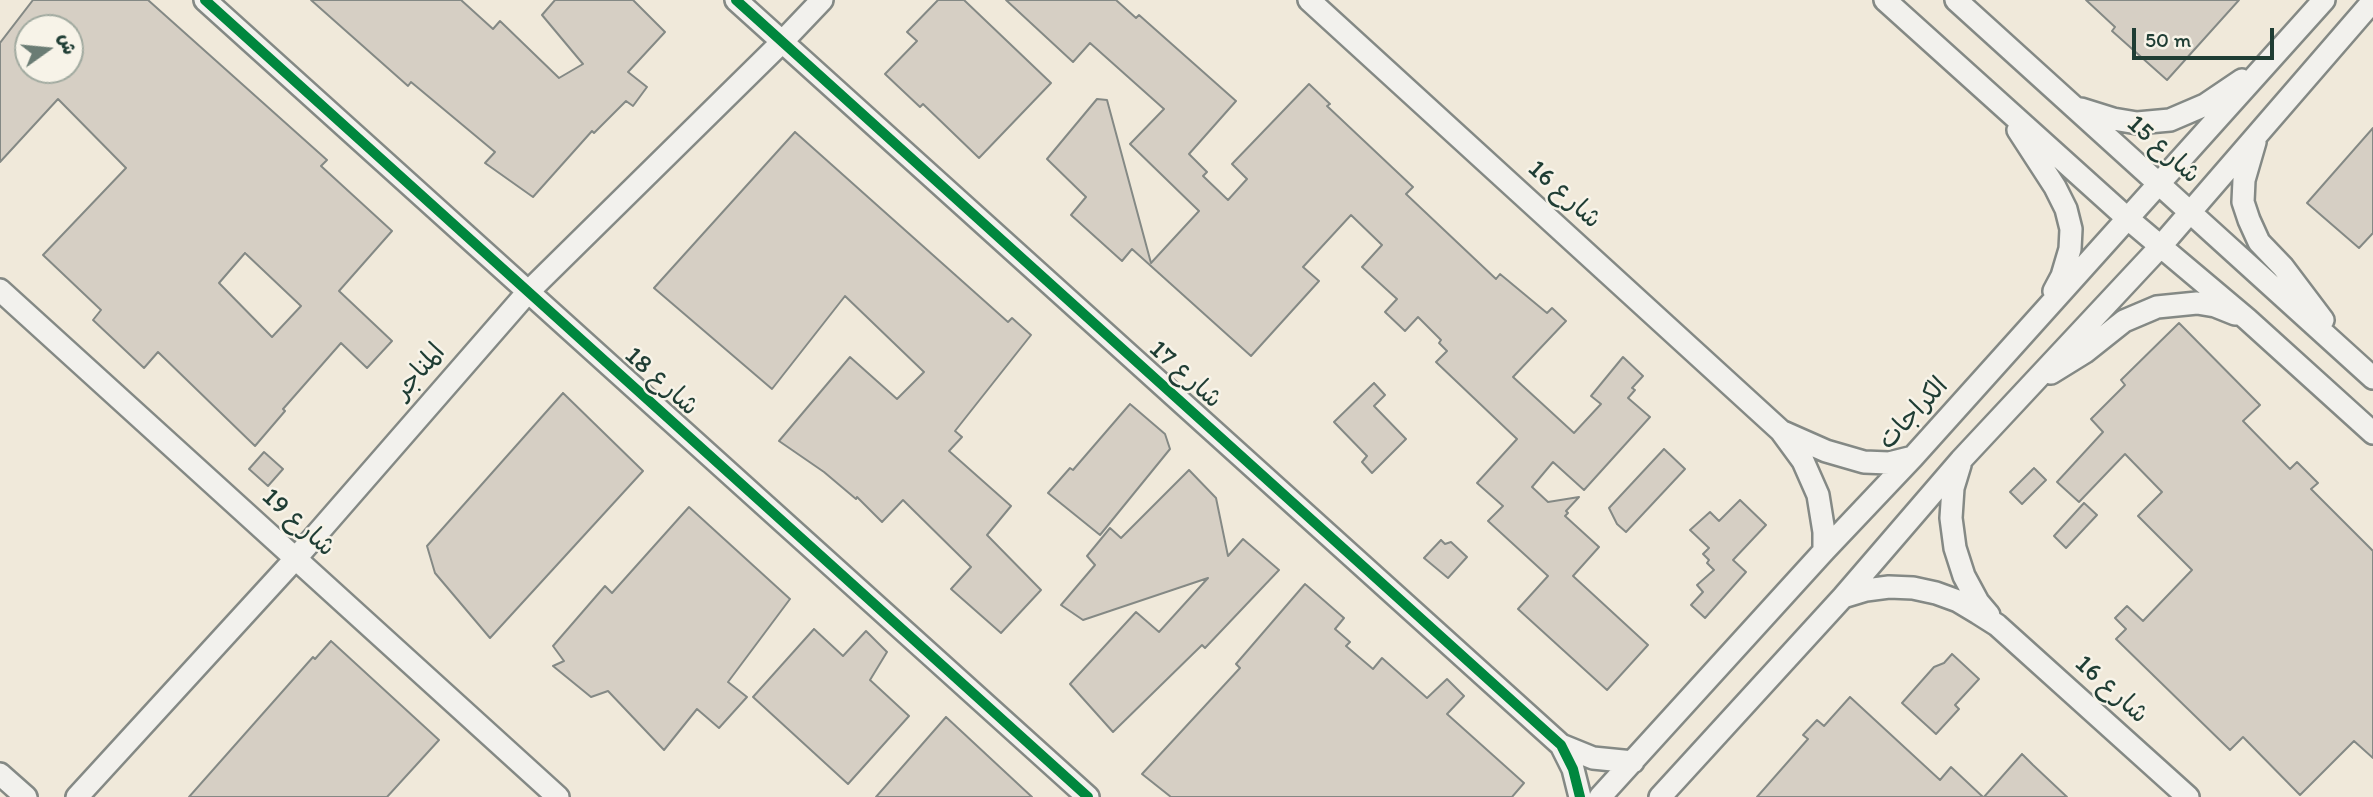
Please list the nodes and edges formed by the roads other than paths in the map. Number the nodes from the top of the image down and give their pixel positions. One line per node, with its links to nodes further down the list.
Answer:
1 (205, 0): 19 (street, شارع 18)
2 (736, 0): 9 (street, شارع 17)
3 (822, 0): 9 (street, المناجر)
4 (1309, 0): 25 (street, شارع 16)
5 (1885, 0): 12 (street)
6 (1956, 0): 11 (street, شارع 15)
7 (2324, 0): 10 (street, الكراجات)
8 (2373, 1): 13 (street)
9 (782, 42): 19 (street, المناجر); 33 (street, شارع 17)
10 (2265, 66): 11 (street, الكراجات); 14 (street, الكراجات)
11 (2074, 107): 14 (street, شارع 15)
12 (2006, 110): 16 (street); 20 (street)
13 (2258, 134): 15 (street); 22 (street, شارع 15)
14 (2159, 184): 15 (street, شارع 15); 16 (street, الكراجات)
15 (2189, 211): 17 (street); 22 (street, شارع 15)
16 (2127, 218): 17 (street); 20 (street, الكراجات)
17 (2160, 247): 21 (street); 24 (street)
18 (0, 290): 30 (street, شارع 19)
19 (527, 293): 30 (street, المناجر); 40 (street, شارع 18)
20 (2040, 317): 27 (street, الكراجات)
21 (2247, 318): 24 (street); 26 (street)
22 (2333, 341): 23 (street, شارع 15)
23 (2373, 378)
24 (2026, 389): 28 (street)
25 (1781, 431): 27 (street, شارع 16); 29 (street, شارع 16)
26 (2373, 433)
27 (1913, 457): 29 (street, الكراجات)
28 (1961, 460): 31 (street); 32 (street, شارع 16)
29 (1824, 551): 34 (street, الكراجات)
30 (296, 558): 38 (street, المناجر); 39 (street, شارع 19)
31 (1843, 597): 32 (street, شارع 16); 36 (street)
32 (1997, 625): 43 (street, شارع 16)
33 (1561, 745): 34 (street, شارع 17); 41 (street, شارع 17)
34 (1633, 762): 42 (street, الكراجات)
35 (0, 774): 37 (street)
36 (1667, 793)
37 (26, 797)
38 (77, 797)
39 (558, 797)
40 (1087, 797)
41 (1580, 797)
42 (1600, 797)
43 (2188, 797)

